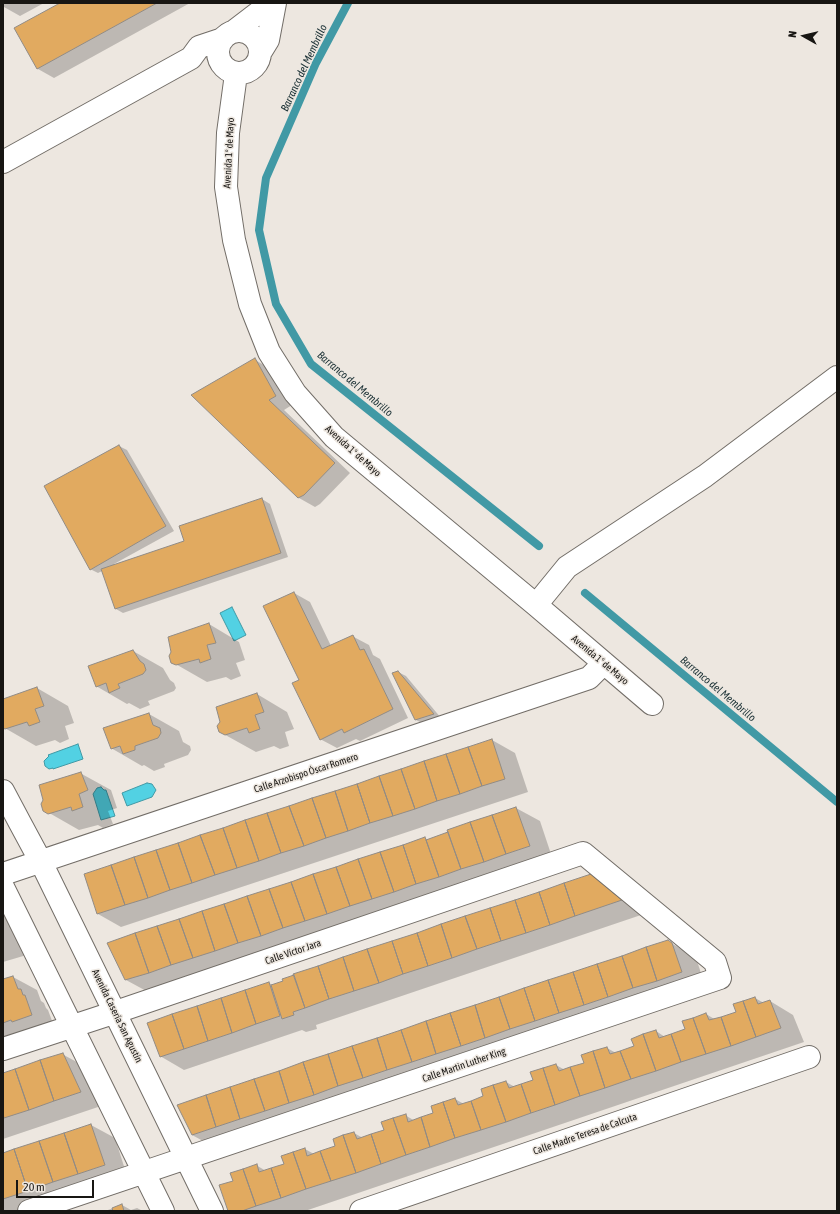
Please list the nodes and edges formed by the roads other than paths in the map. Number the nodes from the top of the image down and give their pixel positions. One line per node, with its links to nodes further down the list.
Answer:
1 (271, 3): 3 (street)
2 (275, 3): 4 (street)
3 (228, 35): 4 (street); 5 (street); 6 (street)
4 (260, 53): 6 (street)
5 (191, 58): 6 (street); 7 (street)
6 (229, 69): 9 (street, Avenida 1º de Mayo)
7 (3, 162)
8 (837, 377): 9 (street)
9 (536, 605): 10 (street, Avenida 1º de Mayo)
10 (604, 663): 11 (street, Avenida 1º de Mayo); 15 (street, Calle Arzobispo Óscar Romero)
11 (652, 704)
12 (3, 791): 13 (street, Avenida Casería San Agustín)
13 (11, 827): 15 (street, Avenida Casería San Agustín)
14 (583, 853): 18 (street, Calle Víctor Jara); 22 (street, Calle Martin Luther King)
15 (42, 862): 16 (street, Calle Arzobispo Óscar Romero); 18 (street, Avenida Casería San Agustín)
16 (3, 874)
17 (3, 887): 19 (street)
18 (116, 1012): 19 (street, Calle Víctor Jara); 22 (street, Avenida Casería San Agustín)
19 (71, 1026): 20 (street, Calle Víctor Jara); 23 (street)
20 (3, 1049)
21 (809, 1057): 27 (street, Calle Madre Teresa de Calcuta)
22 (187, 1159): 23 (street, Calle Martin Luther King); 26 (street, Avenida Casería San Agustín)
23 (144, 1173): 24 (street, Calle Martin Luther King); 25 (street)
24 (29, 1211)
25 (163, 1211)
26 (212, 1211)
27 (361, 1211)

